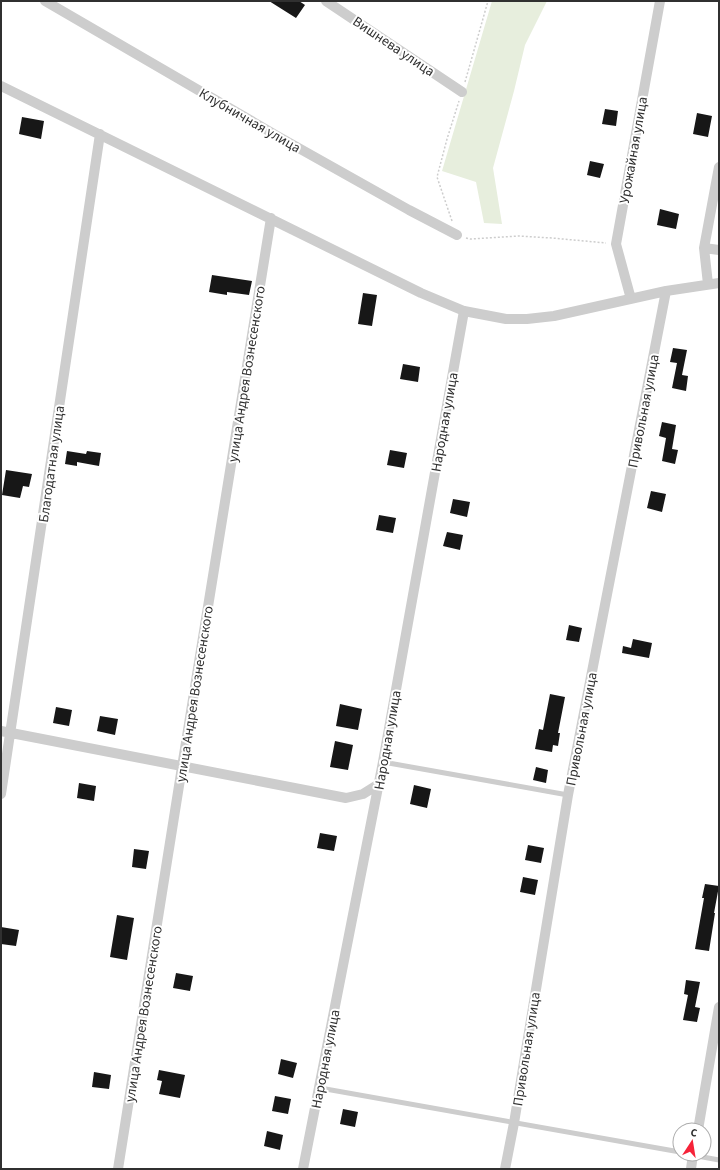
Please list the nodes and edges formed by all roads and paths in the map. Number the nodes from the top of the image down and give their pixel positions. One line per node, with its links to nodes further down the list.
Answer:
1 (45, 1): 10 (street, Клубничная улица)
2 (326, 1): 6 (street, Вишнева улица)
3 (488, 1): 6 (path)
4 (660, 1): 11 (street, Урожайная улица)
5 (1, 86): 7 (street)
6 (462, 92): 10 (path)
7 (100, 134): 9 (street); 19 (street, Благодатная улица)
8 (719, 167): 12 (street)
9 (271, 218): 18 (street); 21 (street, улица Андрея Вознесенского)
10 (457, 234): 11 (path)
11 (616, 244): 17 (street, Урожайная улица)
12 (704, 248): 13 (street); 15 (street)
13 (719, 250)
14 (719, 283): 15 (street)
15 (708, 284): 16 (street)
16 (666, 291): 17 (street); 24 (street, Привольная улица)
17 (631, 299): 18 (street)
18 (464, 311): 20 (street, Народная улица)
19 (6, 732): 21 (street); 23 (street, Благодатная улица)
20 (383, 762): 22 (street, Народная улица); 24 (lane)
21 (182, 767): 22 (street); 30 (street, улица Андрея Вознесенского)
22 (379, 784): 26 (street, Народная улица)
23 (1, 794)
24 (568, 795): 28 (street, Привольная улица)
25 (719, 1007): 27 (street)
26 (320, 1088): 28 (lane); 31 (street, Народная улица)
27 (699, 1122)
28 (514, 1123): 29 (lane); 32 (street, Привольная улица)
29 (672, 1151)
30 (118, 1169)
31 (303, 1169)
32 (505, 1169)

